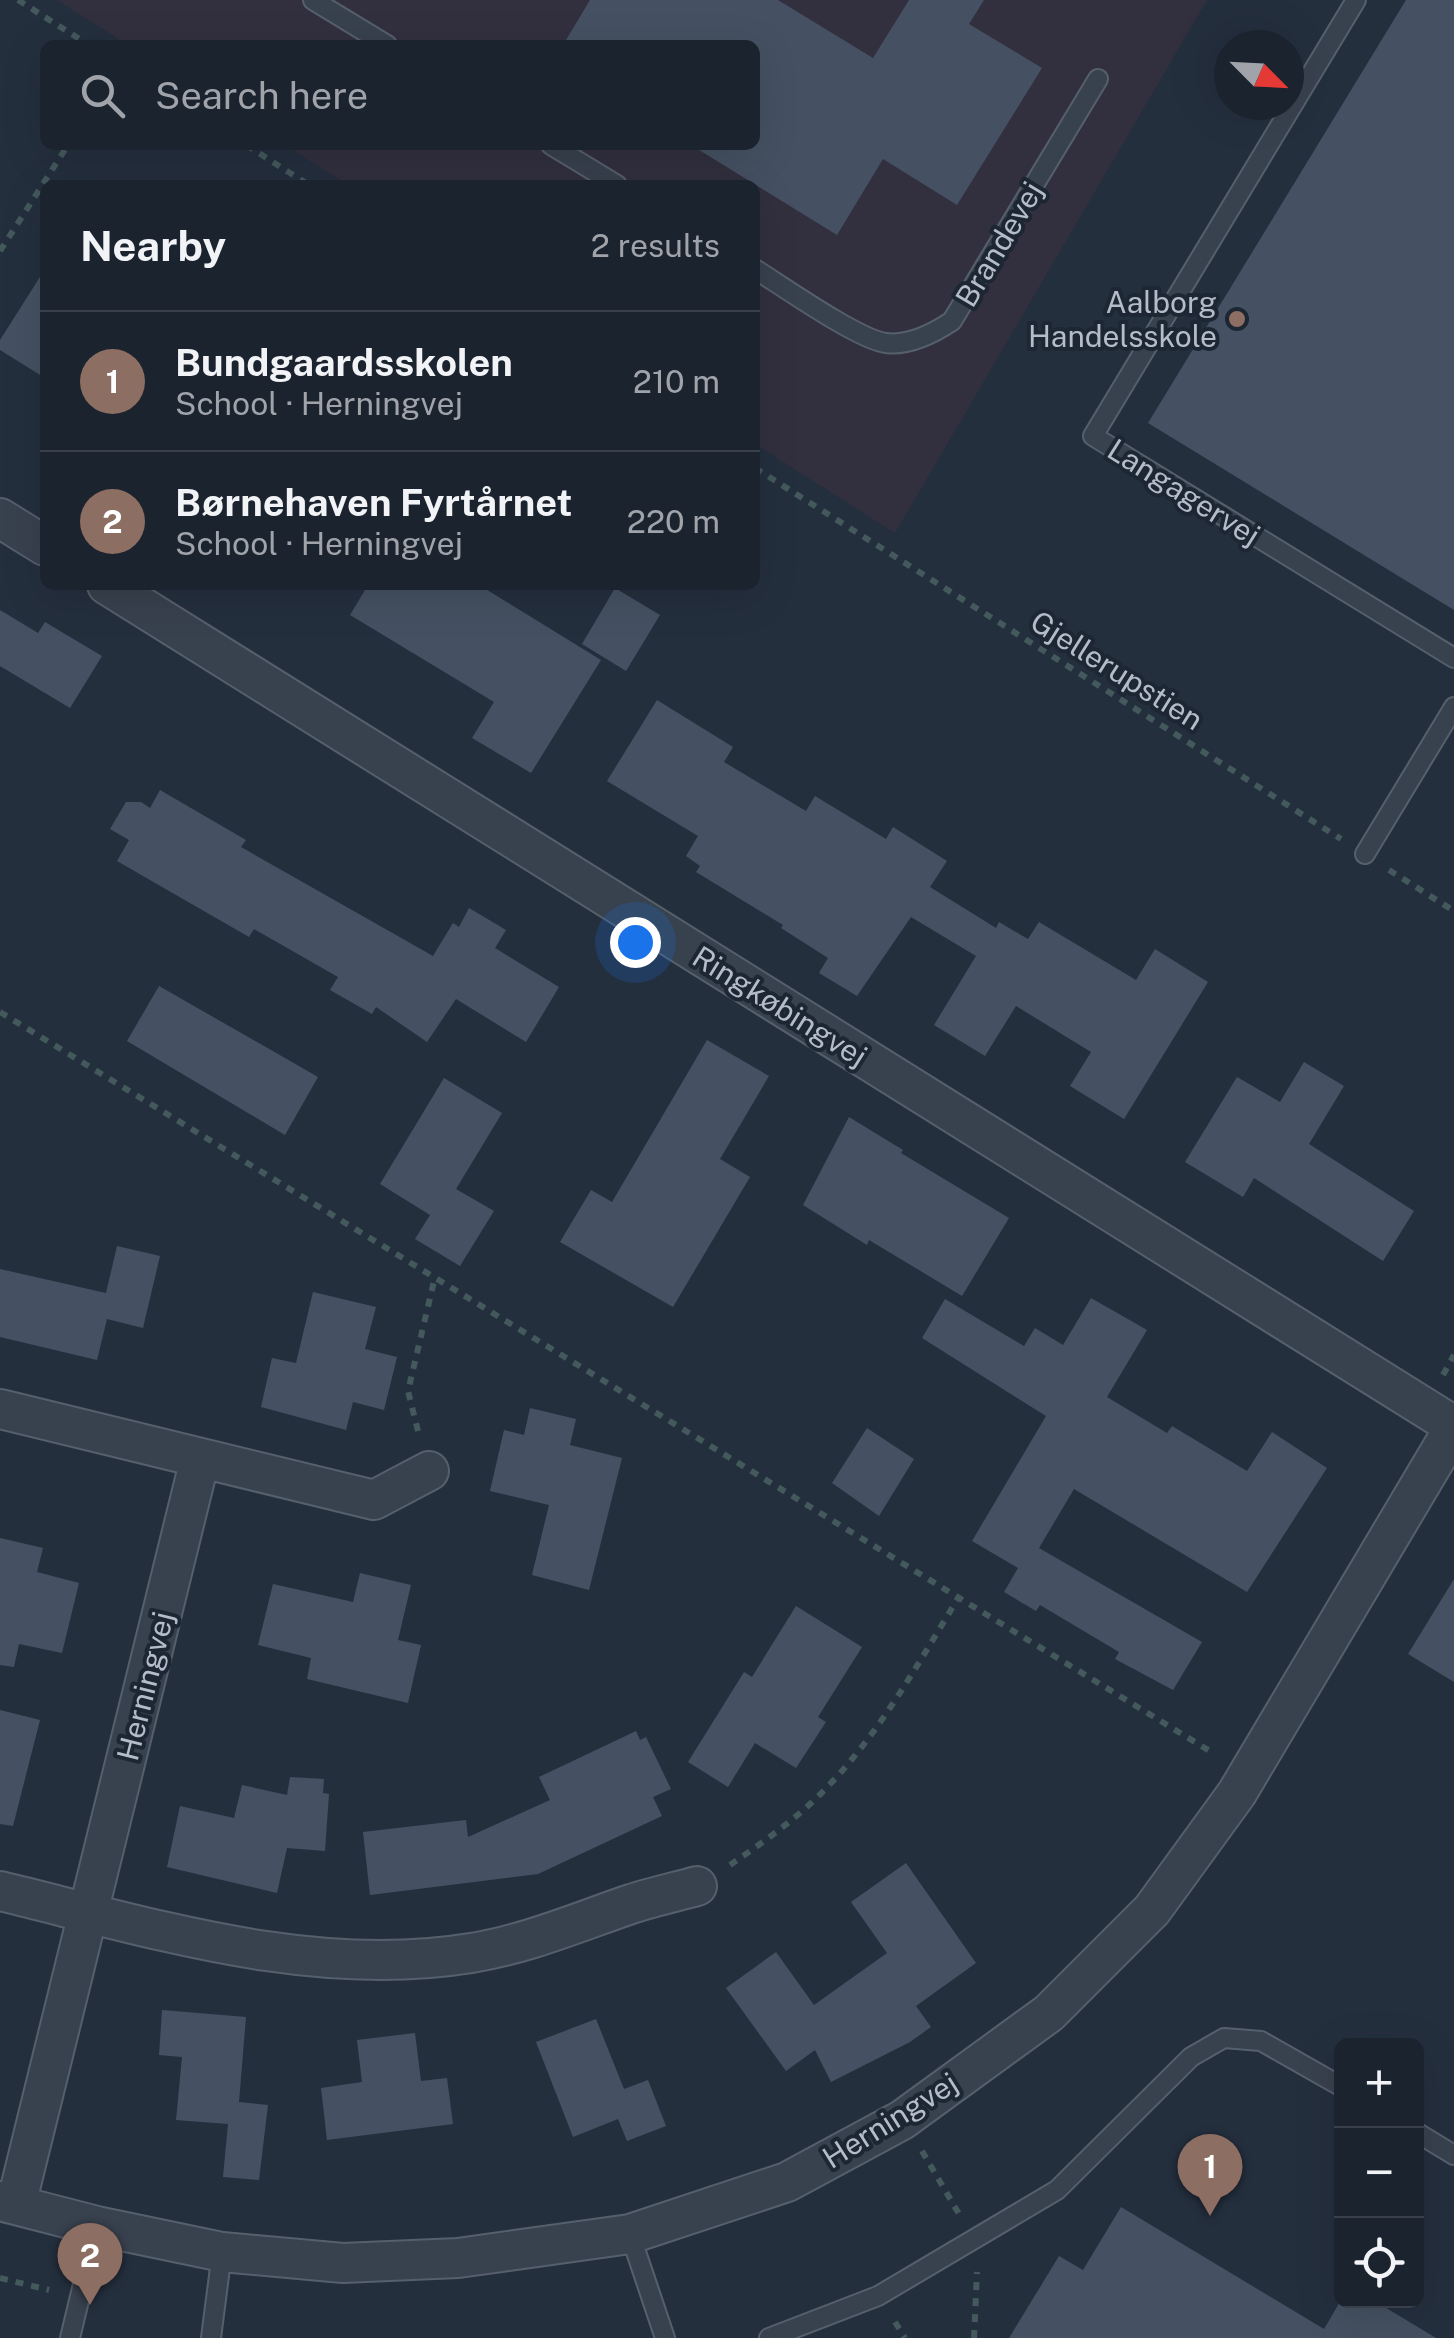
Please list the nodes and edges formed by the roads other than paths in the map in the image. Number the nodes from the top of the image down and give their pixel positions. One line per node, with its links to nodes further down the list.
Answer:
1 (313, 0): 3 (lane)
2 (1356, 0): 11 (lane, Langagervej)
3 (379, 40)
4 (1098, 80): 7 (lane, Brandevej)
5 (559, 150): 6 (lane)
6 (609, 180)
7 (760, 272)
8 (0, 518): 9 (street)
9 (40, 543)
10 (115, 590): 15 (street, Ringkøbingvej)
11 (1454, 658)
12 (1454, 707): 13 (lane)
13 (1364, 854)
14 (0, 1408): 16 (street)
15 (1444, 1421): 26 (street, Herningvej)
16 (200, 1459): 17 (street); 20 (street, Herningvej)
17 (429, 1471)
18 (697, 1886): 20 (street)
19 (0, 1891): 20 (street)
20 (89, 1913): 24 (street, Herningvej)
21 (1334, 2083): 31 (lane)
22 (1424, 2137): 23 (lane)
23 (1454, 2155)
24 (8, 2204): 25 (street, Herningvej)
25 (96, 2226): 27 (street, Herningvej); 28 (lane)
26 (630, 2234): 27 (street, Herningvej); 30 (lane)
27 (222, 2252): 29 (lane)
28 (70, 2338)
29 (211, 2338)
30 (666, 2338)
31 (769, 2338)

